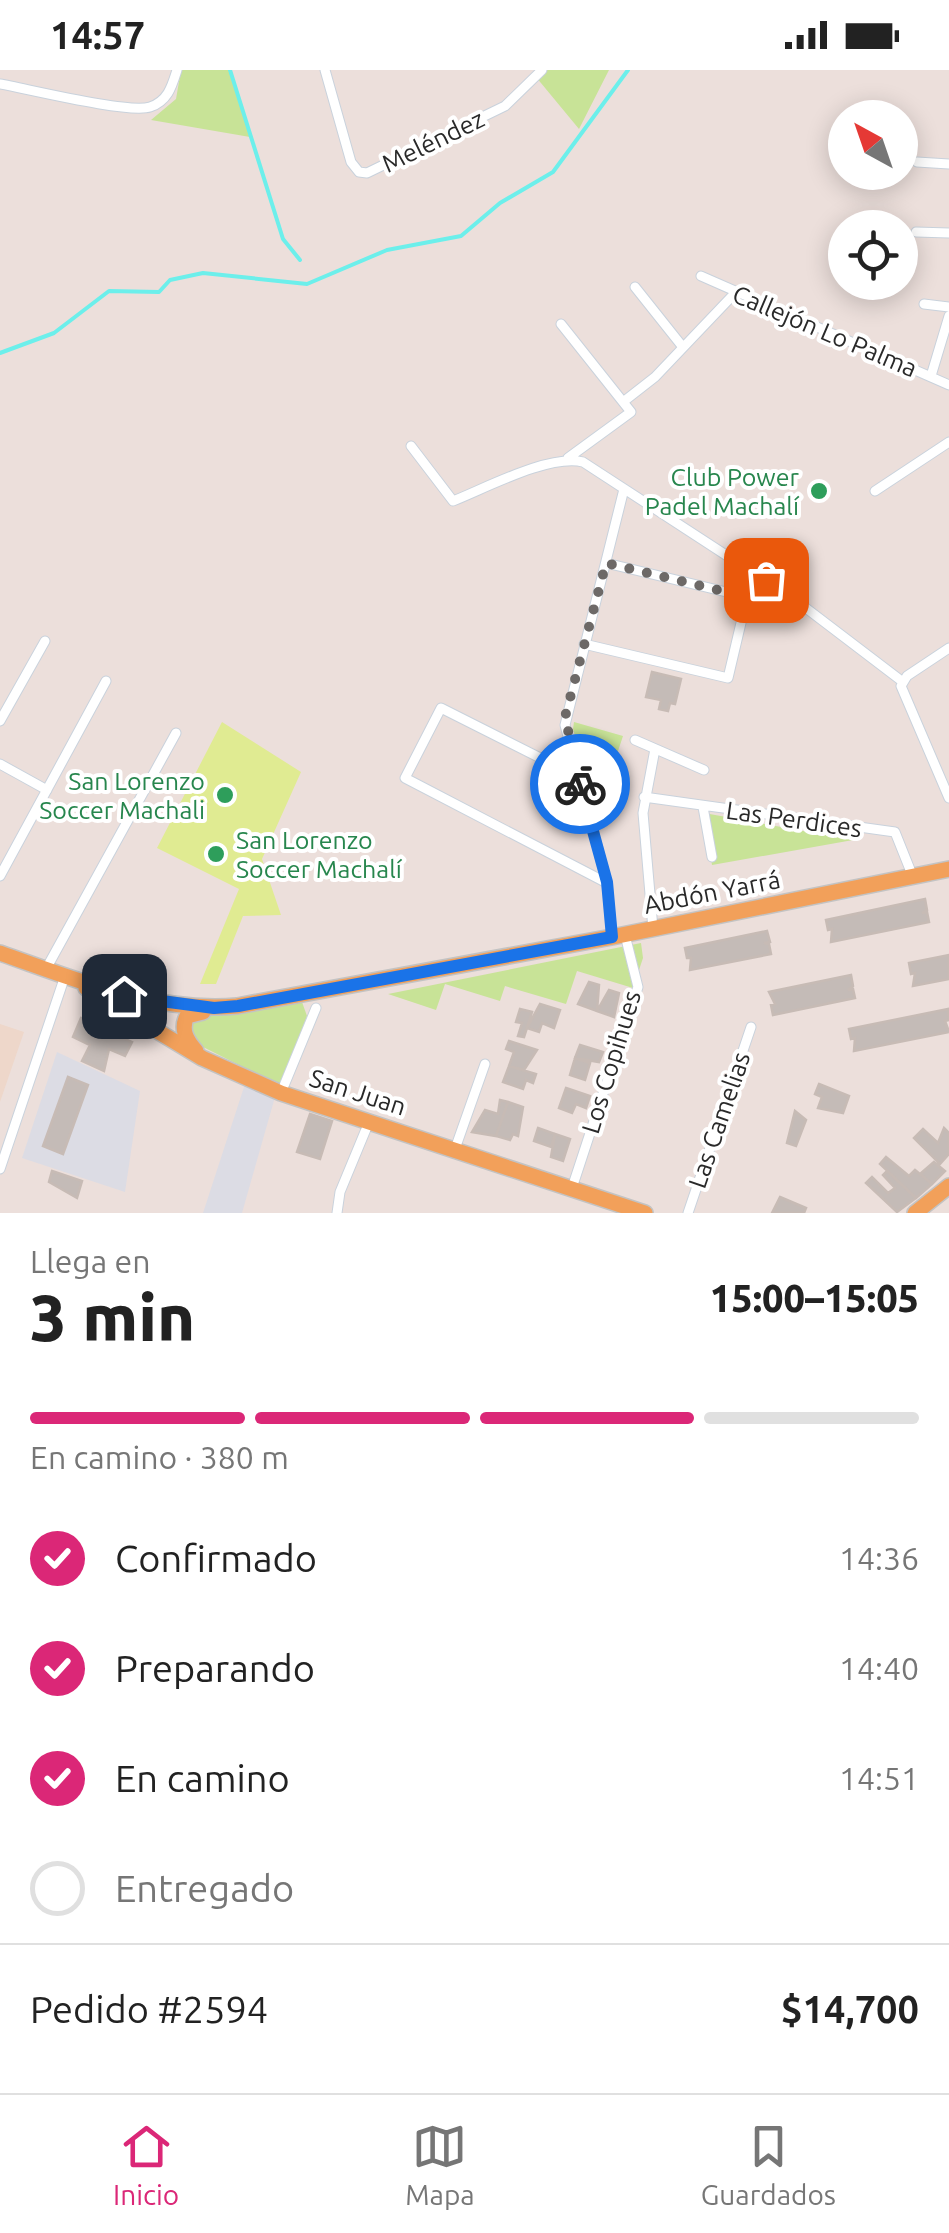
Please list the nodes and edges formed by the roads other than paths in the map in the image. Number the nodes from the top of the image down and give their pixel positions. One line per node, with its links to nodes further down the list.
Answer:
1 (177, 70): 4 (street)
2 (326, 70): 3 (street, Meléndez)
3 (542, 70)
4 (0, 84)
5 (918, 162): 6 (street)
6 (949, 164)
7 (918, 232): 8 (street)
8 (949, 233)
9 (702, 276): 11 (street, Callejón Lo Palma)
10 (635, 287): 16 (street)
11 (735, 293): 16 (street); 17 (street, Callejón Lo Palma)
12 (924, 304): 13 (street)
13 (949, 307)
14 (949, 316): 17 (street)
15 (561, 324): 19 (street)
16 (682, 346): 19 (street)
17 (931, 376): 18 (street, Callejón Lo Palma)
18 (949, 385)
19 (623, 402): 22 (street)
20 (949, 442): 24 (street)
21 (411, 446): 22 (street)
22 (568, 458): 23 (street)
23 (624, 489): 25 (street, Los Copihues); 26 (street)
24 (875, 491)
25 (606, 563): 27 (street); 29 (street, Los Copihues)
26 (753, 572): 27 (street); 32 (street)
27 (747, 597): 29 (street)
28 (45, 642): 33 (street)
29 (584, 644): 39 (street, Los Copihues)
30 (949, 648): 32 (street)
31 (106, 681): 40 (street)
32 (902, 682): 42 (street)
33 (0, 721)
34 (176, 732): 52 (street)
35 (635, 740): 36 (street)
36 (655, 749): 38 (street); 41 (street)
37 (0, 764): 40 (street)
38 (704, 770)
39 (578, 777): 48 (street, Los Copihues); 48 (street)
40 (47, 790): 46 (street)
41 (644, 797): 43 (street, Las Perdices); 49 (street)
42 (949, 798)
43 (703, 807): 44 (street); 47 (street, Las Perdices)
44 (712, 856)
45 (949, 869): 47 (main road, Abdón Yarrá)
46 (0, 876)
47 (913, 877): 49 (main road, Abdón Yarrá)
48 (607, 882): 50 (street, Los Copihues)
49 (653, 929): 50 (main road, Abdón Yarrá)
50 (619, 936): 54 (main road, Abdón Yarrá); 64 (street, Los Copihues)
51 (0, 953): 52 (main road, Abdón Yarrá)
52 (46, 969): 53 (main road, Abdón Yarrá)
53 (69, 977): 54 (main road, Abdón Yarrá); 57 (main road, San Juan); 62 (street)
54 (214, 1008): 57 (main road)
55 (316, 1008): 59 (street)
56 (751, 1027): 67 (street, Las Camelias)
57 (202, 1058): 59 (main road, San Juan)
58 (484, 1064): 61 (street)
59 (281, 1093): 60 (main road, San Juan)
60 (369, 1122): 61 (main road, San Juan); 65 (street)
61 (455, 1149): 64 (main road, San Juan)
62 (0, 1168)
63 (949, 1186): 68 (main road)
64 (572, 1188): 66 (main road, San Juan)
65 (337, 1213)
66 (646, 1213)
67 (688, 1213)
68 (915, 1213)

